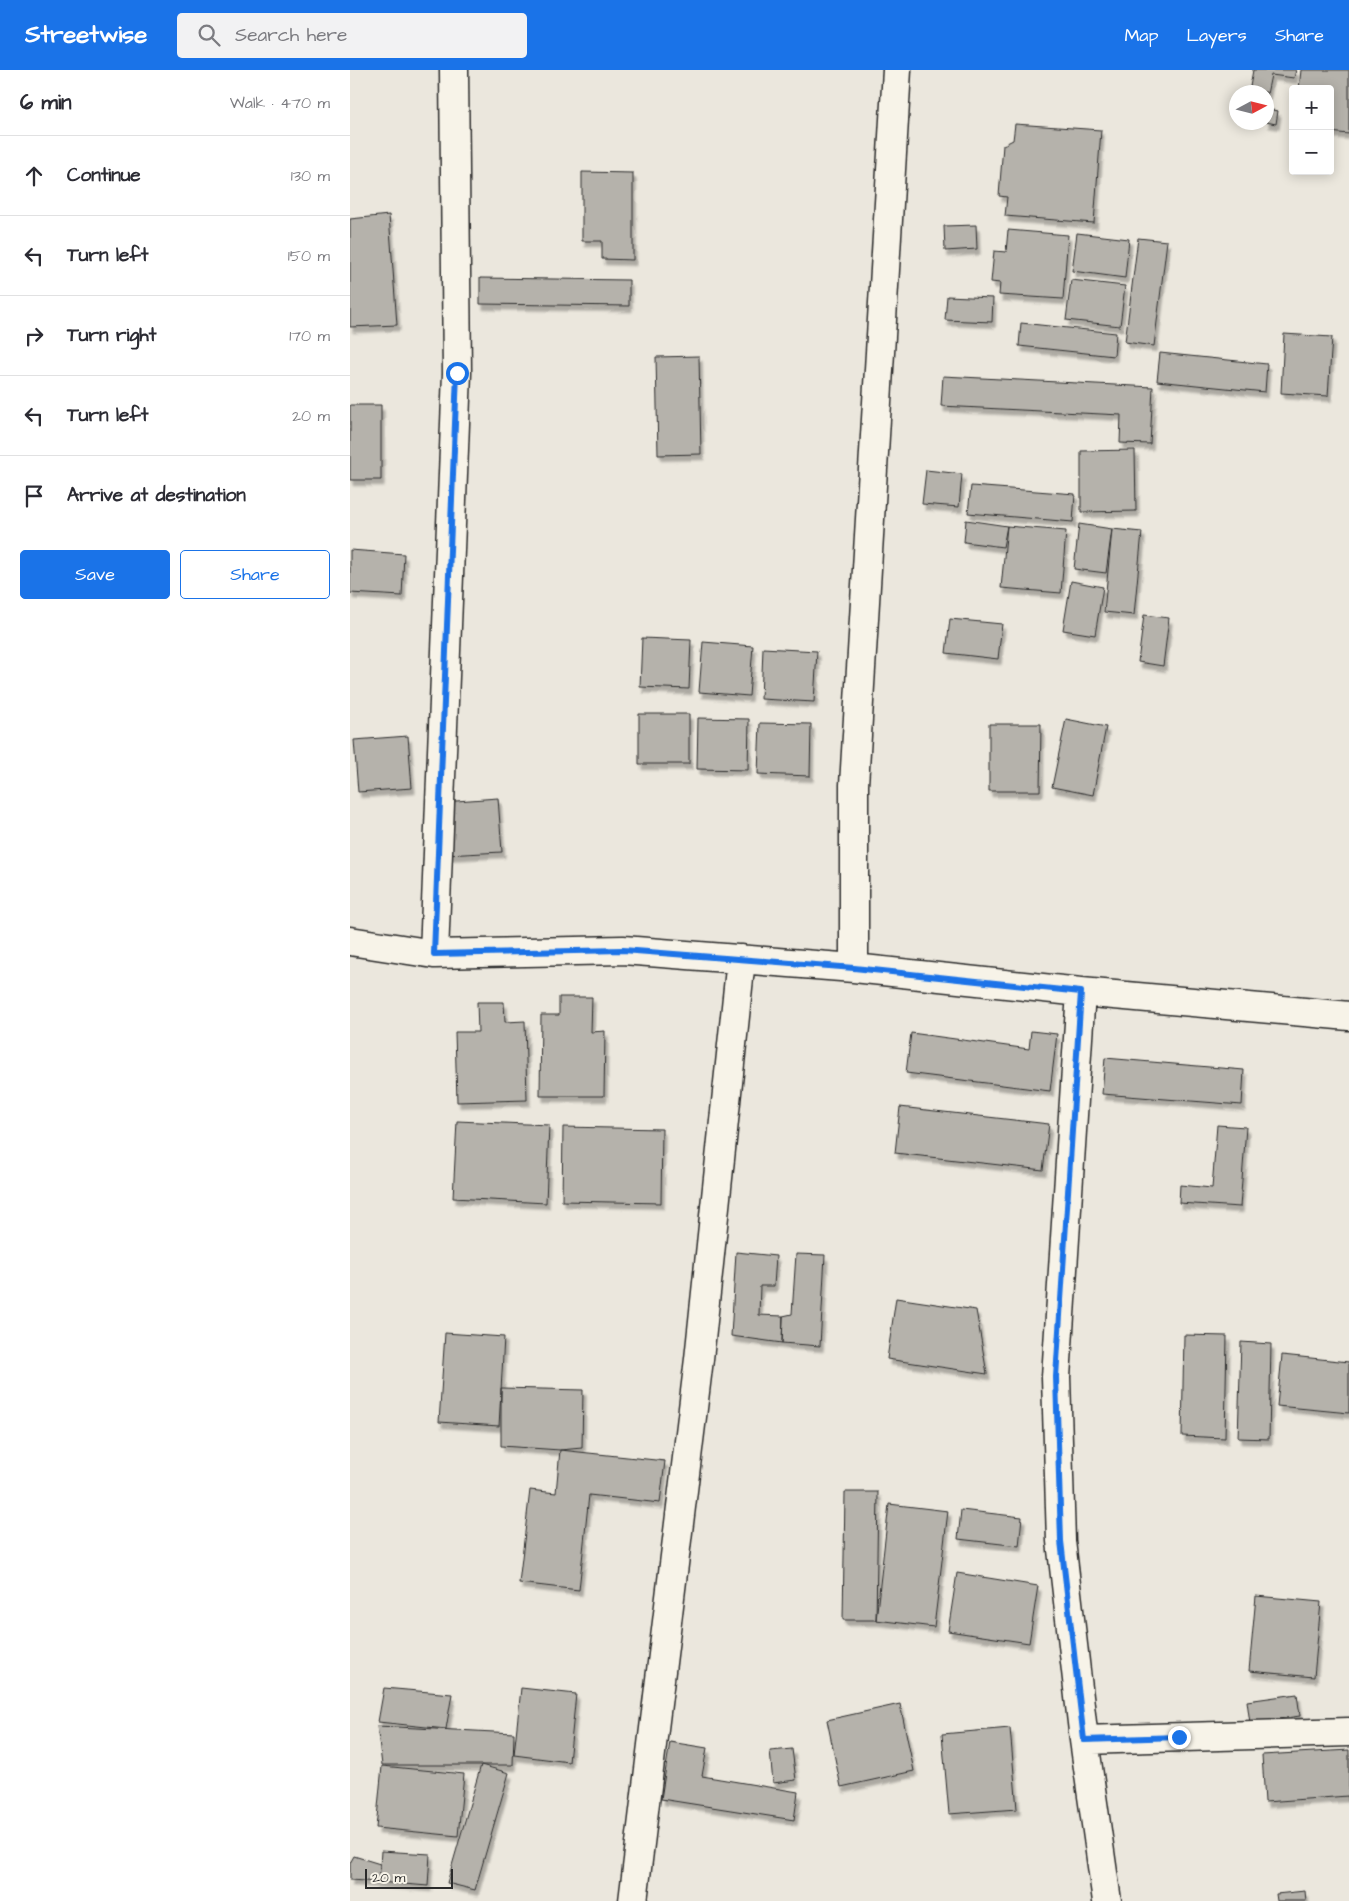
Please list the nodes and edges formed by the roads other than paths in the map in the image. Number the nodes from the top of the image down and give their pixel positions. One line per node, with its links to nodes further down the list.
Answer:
1 (454, 70): 4 (street)
2 (897, 70): 6 (street)
3 (350, 942): 4 (street)
4 (434, 954): 5 (street)
5 (740, 959): 6 (street); 11 (street)
6 (854, 968): 7 (street)
7 (1081, 992): 8 (street); 10 (street)
8 (1349, 1016)
9 (1349, 1732): 10 (street)
10 (1084, 1740): 12 (street)
11 (633, 1901)
12 (1107, 1901)

